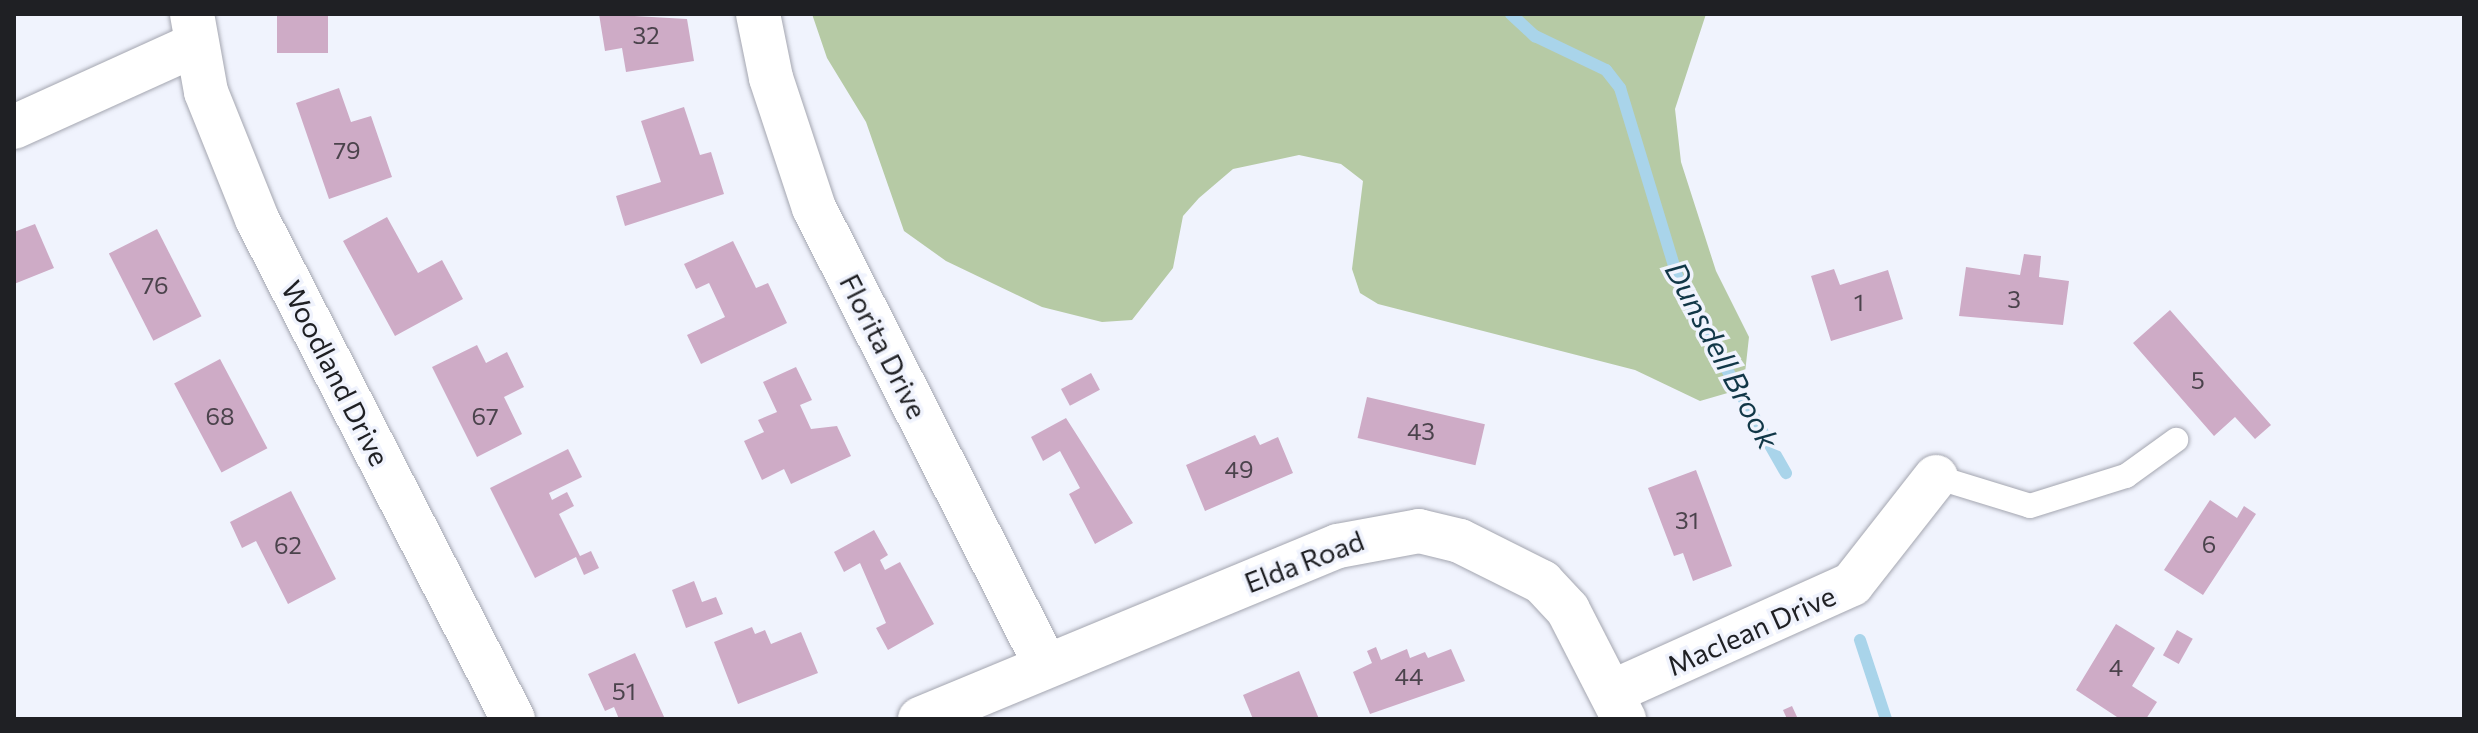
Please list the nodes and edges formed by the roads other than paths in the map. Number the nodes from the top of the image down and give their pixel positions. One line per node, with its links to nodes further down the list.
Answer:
1 (758, 14): 6 (street, Florita Drive)
2 (193, 29): 3 (street); 8 (street, Woodland Drive)
3 (14, 127)
4 (2176, 440): 5 (lane)
5 (1936, 477): 7 (street, Maclean Drive)
6 (1045, 664): 7 (street, Elda Road); 9 (street, Elda Road)
7 (1618, 706)
8 (513, 719)
9 (920, 719)

